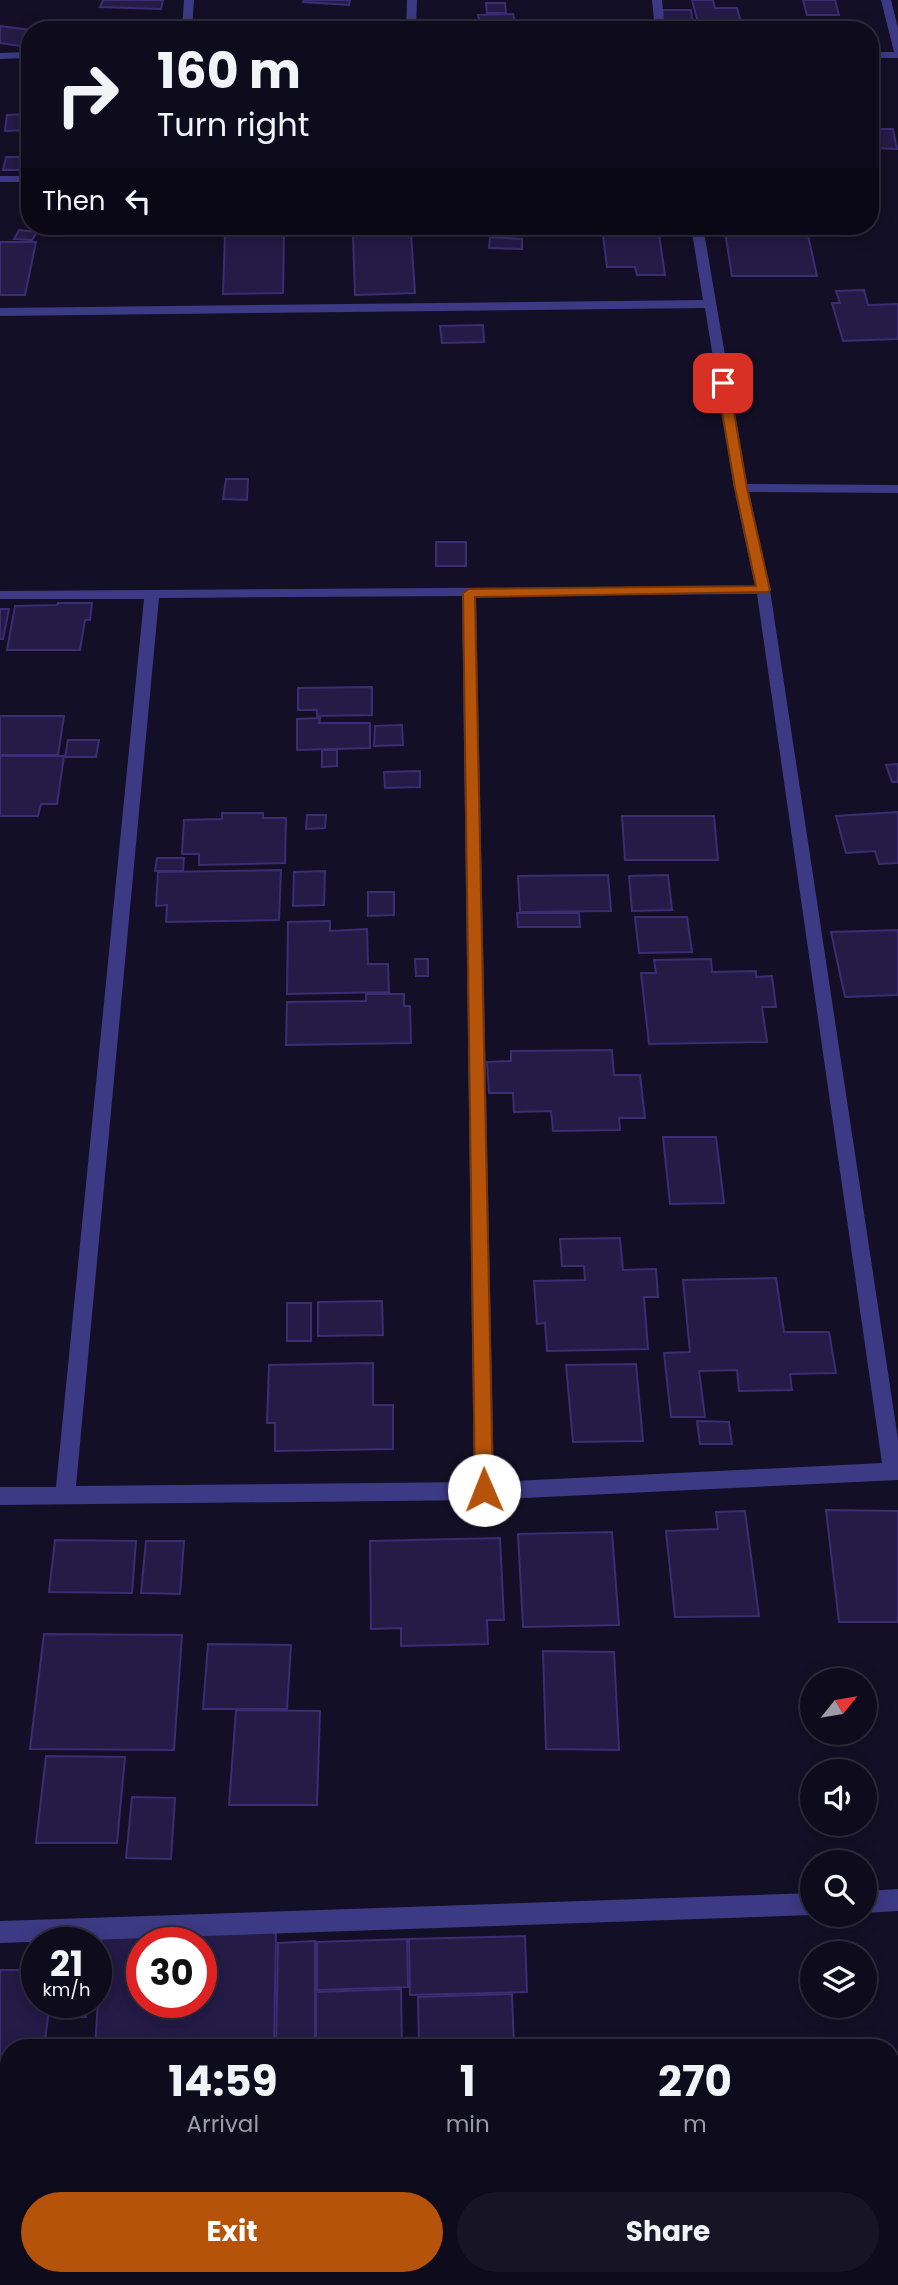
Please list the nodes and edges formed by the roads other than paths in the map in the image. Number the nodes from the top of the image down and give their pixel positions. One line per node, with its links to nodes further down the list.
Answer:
1 (189, 0): 5 (street)
2 (412, 0): 6 (street)
3 (657, 0): 7 (street)
4 (886, 0): 8 (street)
5 (188, 21)
6 (411, 21)
7 (659, 21)
8 (898, 50)
9 (0, 55): 10 (street)
10 (21, 55)
11 (879, 55): 12 (street)
12 (898, 55)
13 (0, 179): 14 (street)
14 (21, 179)
15 (698, 235): 16 (street)
16 (710, 304): 17 (street); 18 (street)
17 (0, 312)
18 (741, 488): 19 (street); 20 (street)
19 (898, 489)
20 (763, 590): 22 (street); 24 (street)
21 (152, 593): 22 (street); 23 (street); 26 (street)
22 (469, 593): 25 (street)
23 (0, 595)
24 (896, 1471): 25 (street)
25 (484, 1490): 26 (street)
26 (65, 1495): 27 (street)
27 (0, 1496)
28 (898, 1900): 29 (street)
29 (877, 1901)
30 (800, 1903): 31 (street)
31 (0, 1932)

